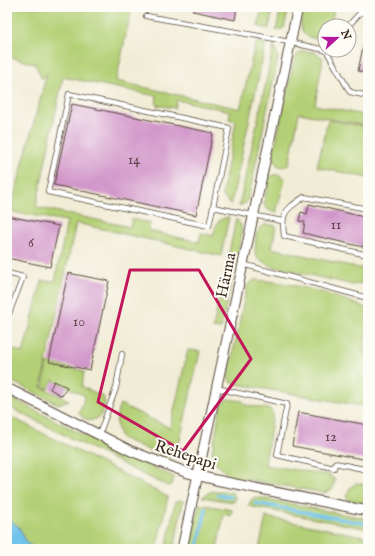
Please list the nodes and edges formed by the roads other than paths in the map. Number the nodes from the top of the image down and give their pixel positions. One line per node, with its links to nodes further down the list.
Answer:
1 (298, 7): 5 (street, Härma)
2 (368, 14): 4 (lane)
3 (146, 16): 5 (lane)
4 (355, 18)
5 (290, 42): 6 (lane); 11 (street, Härma)
6 (317, 48)
7 (330, 58): 8 (lane)
8 (368, 96)
9 (213, 207): 9 (lane); 11 (lane)
10 (368, 209): 12 (lane)
11 (253, 215): 12 (lane); 14 (street, Härma)
12 (282, 221): 13 (lane)
13 (368, 255)
14 (242, 264): 16 (lane); 20 (street, Härma)
15 (7, 273): 17 (lane)
16 (368, 298)
17 (7, 319)
18 (122, 354): 21 (lane)
19 (7, 388): 21 (street, Rehepapi)
20 (216, 388): 22 (lane); 23 (street, Härma)
21 (99, 435): 23 (street, Rehepapi)
22 (368, 470)
23 (198, 476): 24 (street, Rehepapi); 25 (street, Härma)
24 (368, 511)
25 (182, 549)

